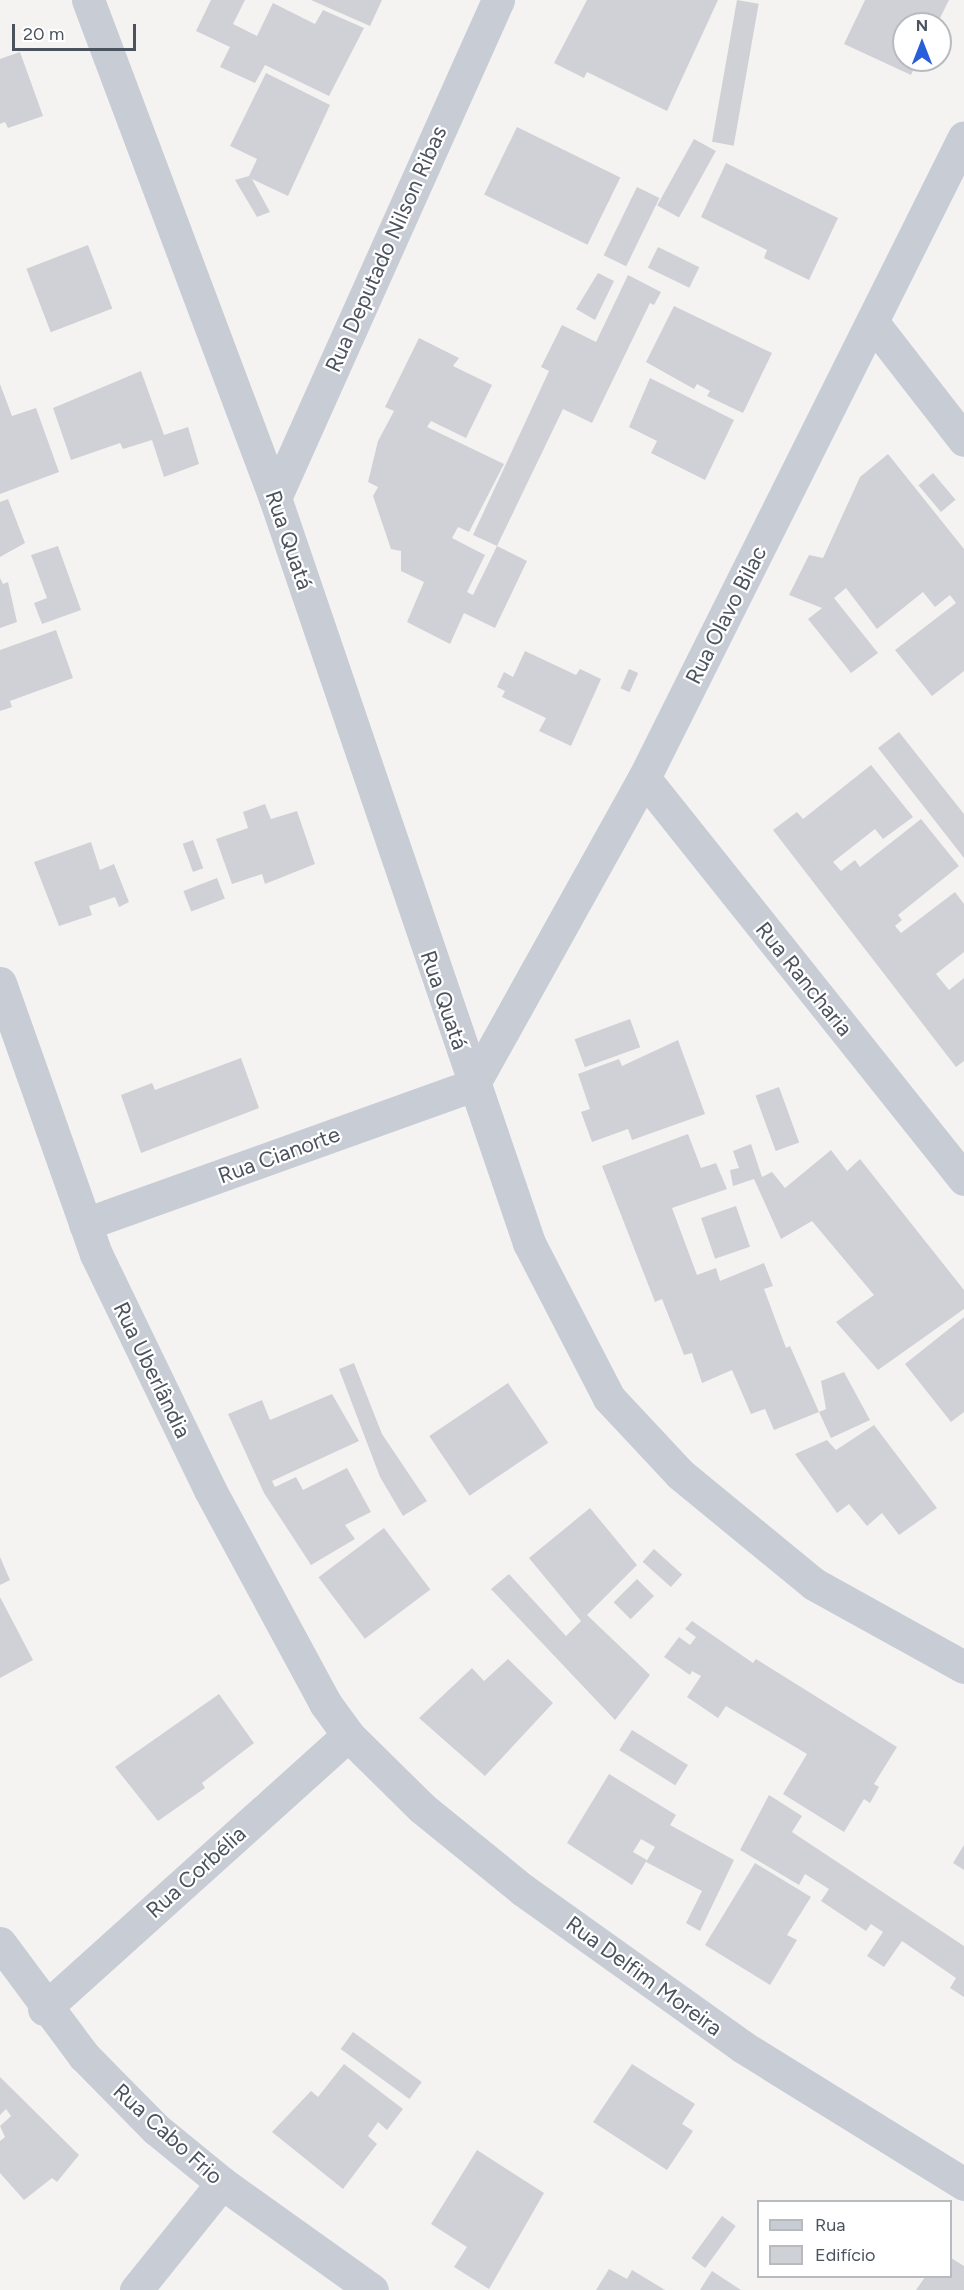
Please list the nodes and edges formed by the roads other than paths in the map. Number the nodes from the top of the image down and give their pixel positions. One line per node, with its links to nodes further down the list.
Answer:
1 (88, 0): 6 (street, Rua Quatá)
2 (498, 0): 6 (street, Rua Deputado Nilson Ribas)
3 (964, 137): 4 (street, Rua Olavo Bilac)
4 (873, 323): 5 (street); 7 (street, Rua Olavo Bilac)
5 (964, 440)
6 (274, 498): 9 (street, Rua Quatá)
7 (645, 778): 9 (street, Rua Olavo Bilac); 10 (street, Rua Rancharia)
8 (0, 983): 11 (street, Rua Uberlândia)
9 (473, 1085): 11 (street, Rua Cianorte); 12 (street, Rua Quatá)
10 (964, 1179)
11 (86, 1224): 13 (street, Rua Uberlândia)
12 (964, 1667)
13 (348, 1735): 15 (street, Rua Corbélia); 17 (street, Rua Delfim Moreira)
14 (0, 1943): 15 (street, Rua Cabo Frio)
15 (44, 2009): 16 (street, Rua Cabo Frio)
16 (222, 2183): 18 (street); 19 (street, Rua Cabo Frio)
17 (964, 2184)
18 (136, 2290)
19 (372, 2290)

